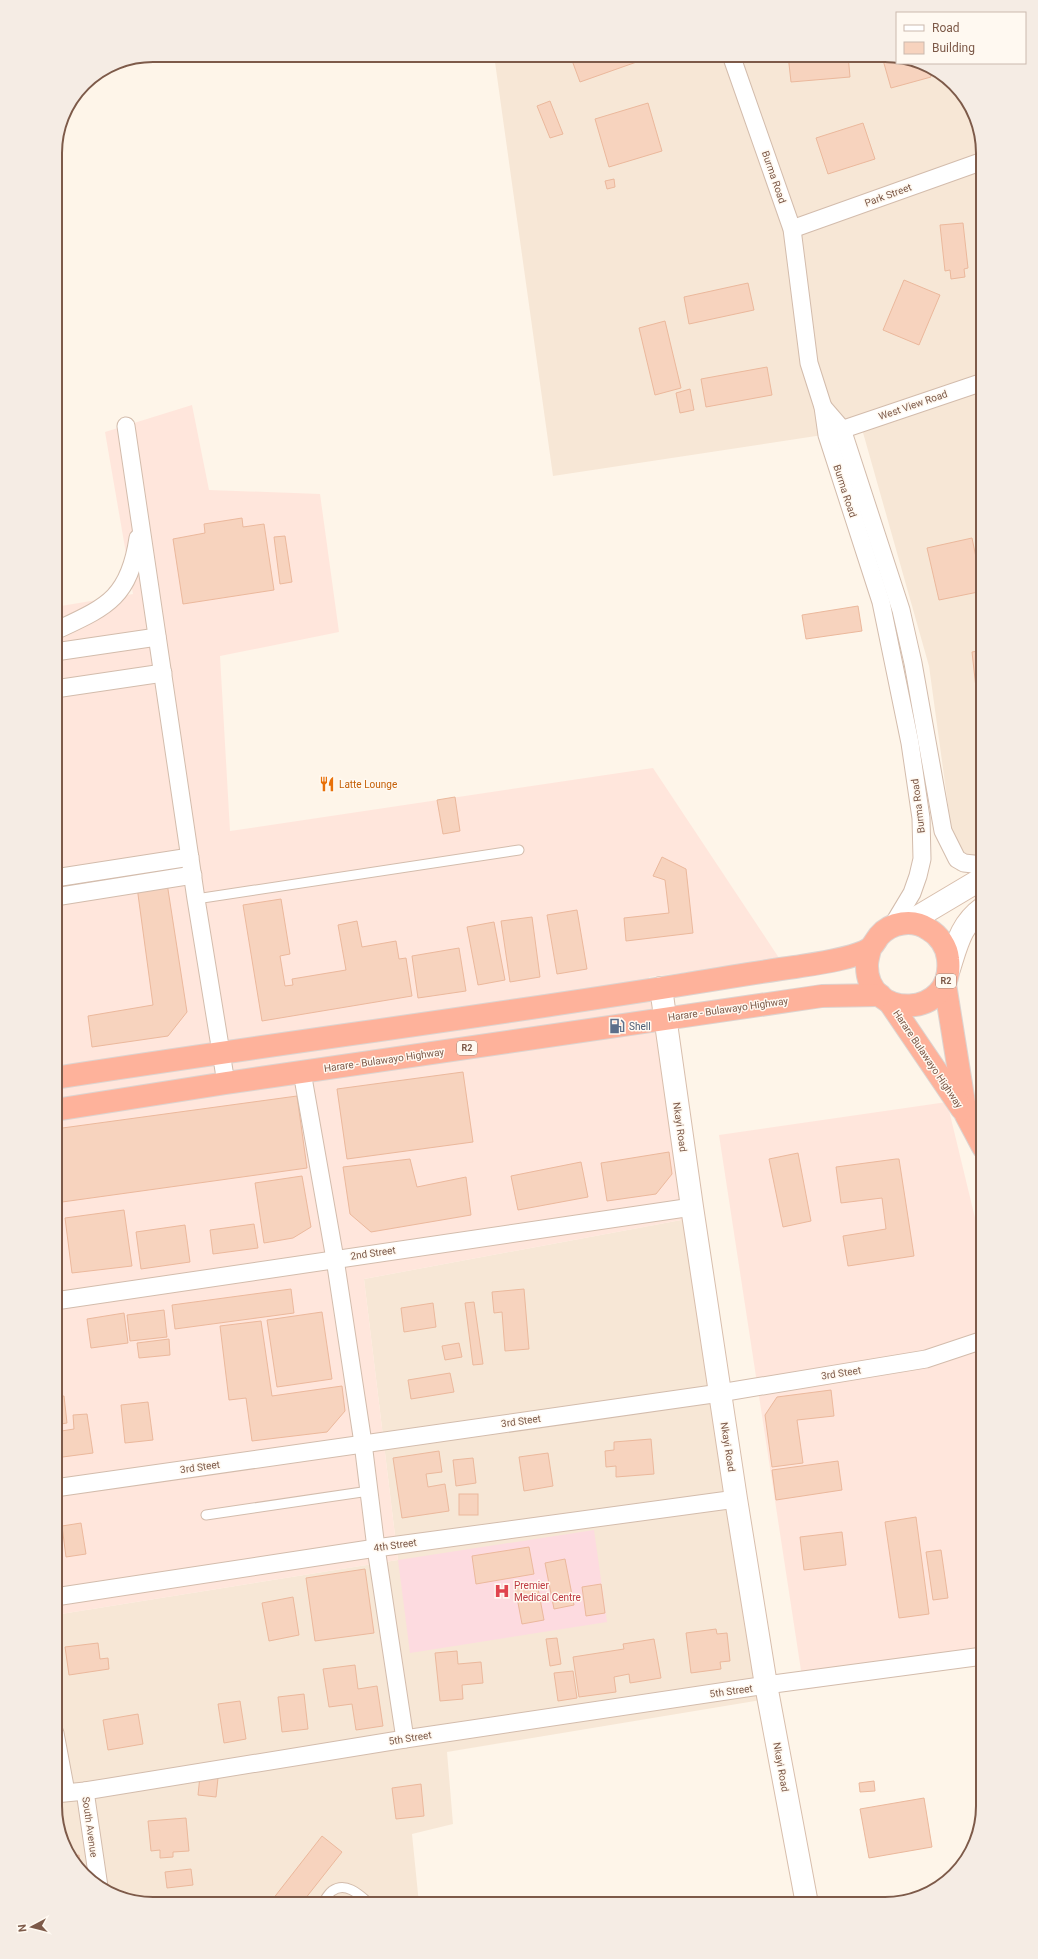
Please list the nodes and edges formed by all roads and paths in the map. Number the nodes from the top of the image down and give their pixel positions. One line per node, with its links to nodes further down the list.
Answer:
1 (733, 62): 3 (street, Burma Road)
2 (976, 163): 3 (street, Park Street)
3 (792, 229): 6 (street, Burma Road)
4 (976, 384): 6 (street, West View Road)
5 (126, 426): 7 (street)
6 (835, 432): 15 (street); 22 (street, Burma Road)
7 (140, 526): 8 (street); 9 (street)
8 (62, 628)
9 (157, 637): 10 (street); 11 (street)
10 (62, 651)
11 (163, 673): 12 (street); 14 (street)
12 (62, 688)
13 (519, 850): 20 (lane)
14 (190, 857): 16 (street); 17 (street)
15 (976, 864)
16 (193, 875): 19 (street); 20 (street)
17 (62, 877)
18 (976, 882): 22 (main road)
19 (62, 896)
20 (196, 898): 32 (street)
21 (976, 912): 24 (main road)
22 (900, 925): 23 (highway, R2); 24 (highway, R2)
23 (870, 949): 25 (highway); 27 (highway, R2)
24 (947, 977): 27 (highway, Harare - Bulawayo Highway / R2); 37 (highway, R2)
25 (661, 988): 26 (highway); 29 (main road, Nkayi Road)
26 (602, 997): 28 (highway); 30 (highway)
27 (885, 999): 29 (highway, Harare - Bulawayo Highway / R2); 37 (highway, Harare Bulawayo Highway / R2)
28 (510, 1010): 31 (highway); 32 (highway)
29 (665, 1018): 30 (highway, Harare - Bulawayo Highway / R2); 39 (main road, Nkayi Road)
30 (606, 1027): 31 (highway, Harare - Bulawayo Highway / R2)
31 (514, 1041): 33 (highway, Harare - Bulawayo Highway / R2)
32 (222, 1052): 34 (highway); 35 (street)
33 (302, 1072): 35 (highway, Harare - Bulawayo Highway / R2); 40 (street)
34 (62, 1077)
35 (226, 1083): 36 (highway, Harare - Bulawayo Highway / R2)
36 (62, 1109)
37 (966, 1115): 38 (highway, R2)
38 (976, 1134)
39 (692, 1207): 40 (street, 2nd Street); 43 (main road, Nkayi Road)
40 (335, 1259): 41 (street, 2nd Street); 44 (street)
41 (62, 1300)
42 (976, 1342): 43 (street, 3rd Steet)
43 (720, 1393): 44 (street, 3rd Steet); 47 (main road, Nkayi Road)
44 (364, 1443): 45 (street, 3rd Steet); 46 (street)
45 (62, 1487)
46 (369, 1491): 48 (lane); 49 (street)
47 (736, 1499): 49 (street, 4th Street); 52 (main road, Nkayi Road)
48 (206, 1515)
49 (376, 1548): 50 (street, 4th Street); 53 (street)
50 (62, 1596)
51 (976, 1657): 52 (street, 5th Street)
52 (766, 1686): 53 (street, 5th Street); 59 (main road, Nkayi Road)
53 (405, 1739): 54 (street, 5th Street)
54 (85, 1791): 55 (street, 5th Street); 56 (street, South Avenue)
55 (62, 1793)
56 (97, 1878)
57 (327, 1897): 58 (lane)
58 (362, 1897)
59 (805, 1897)

